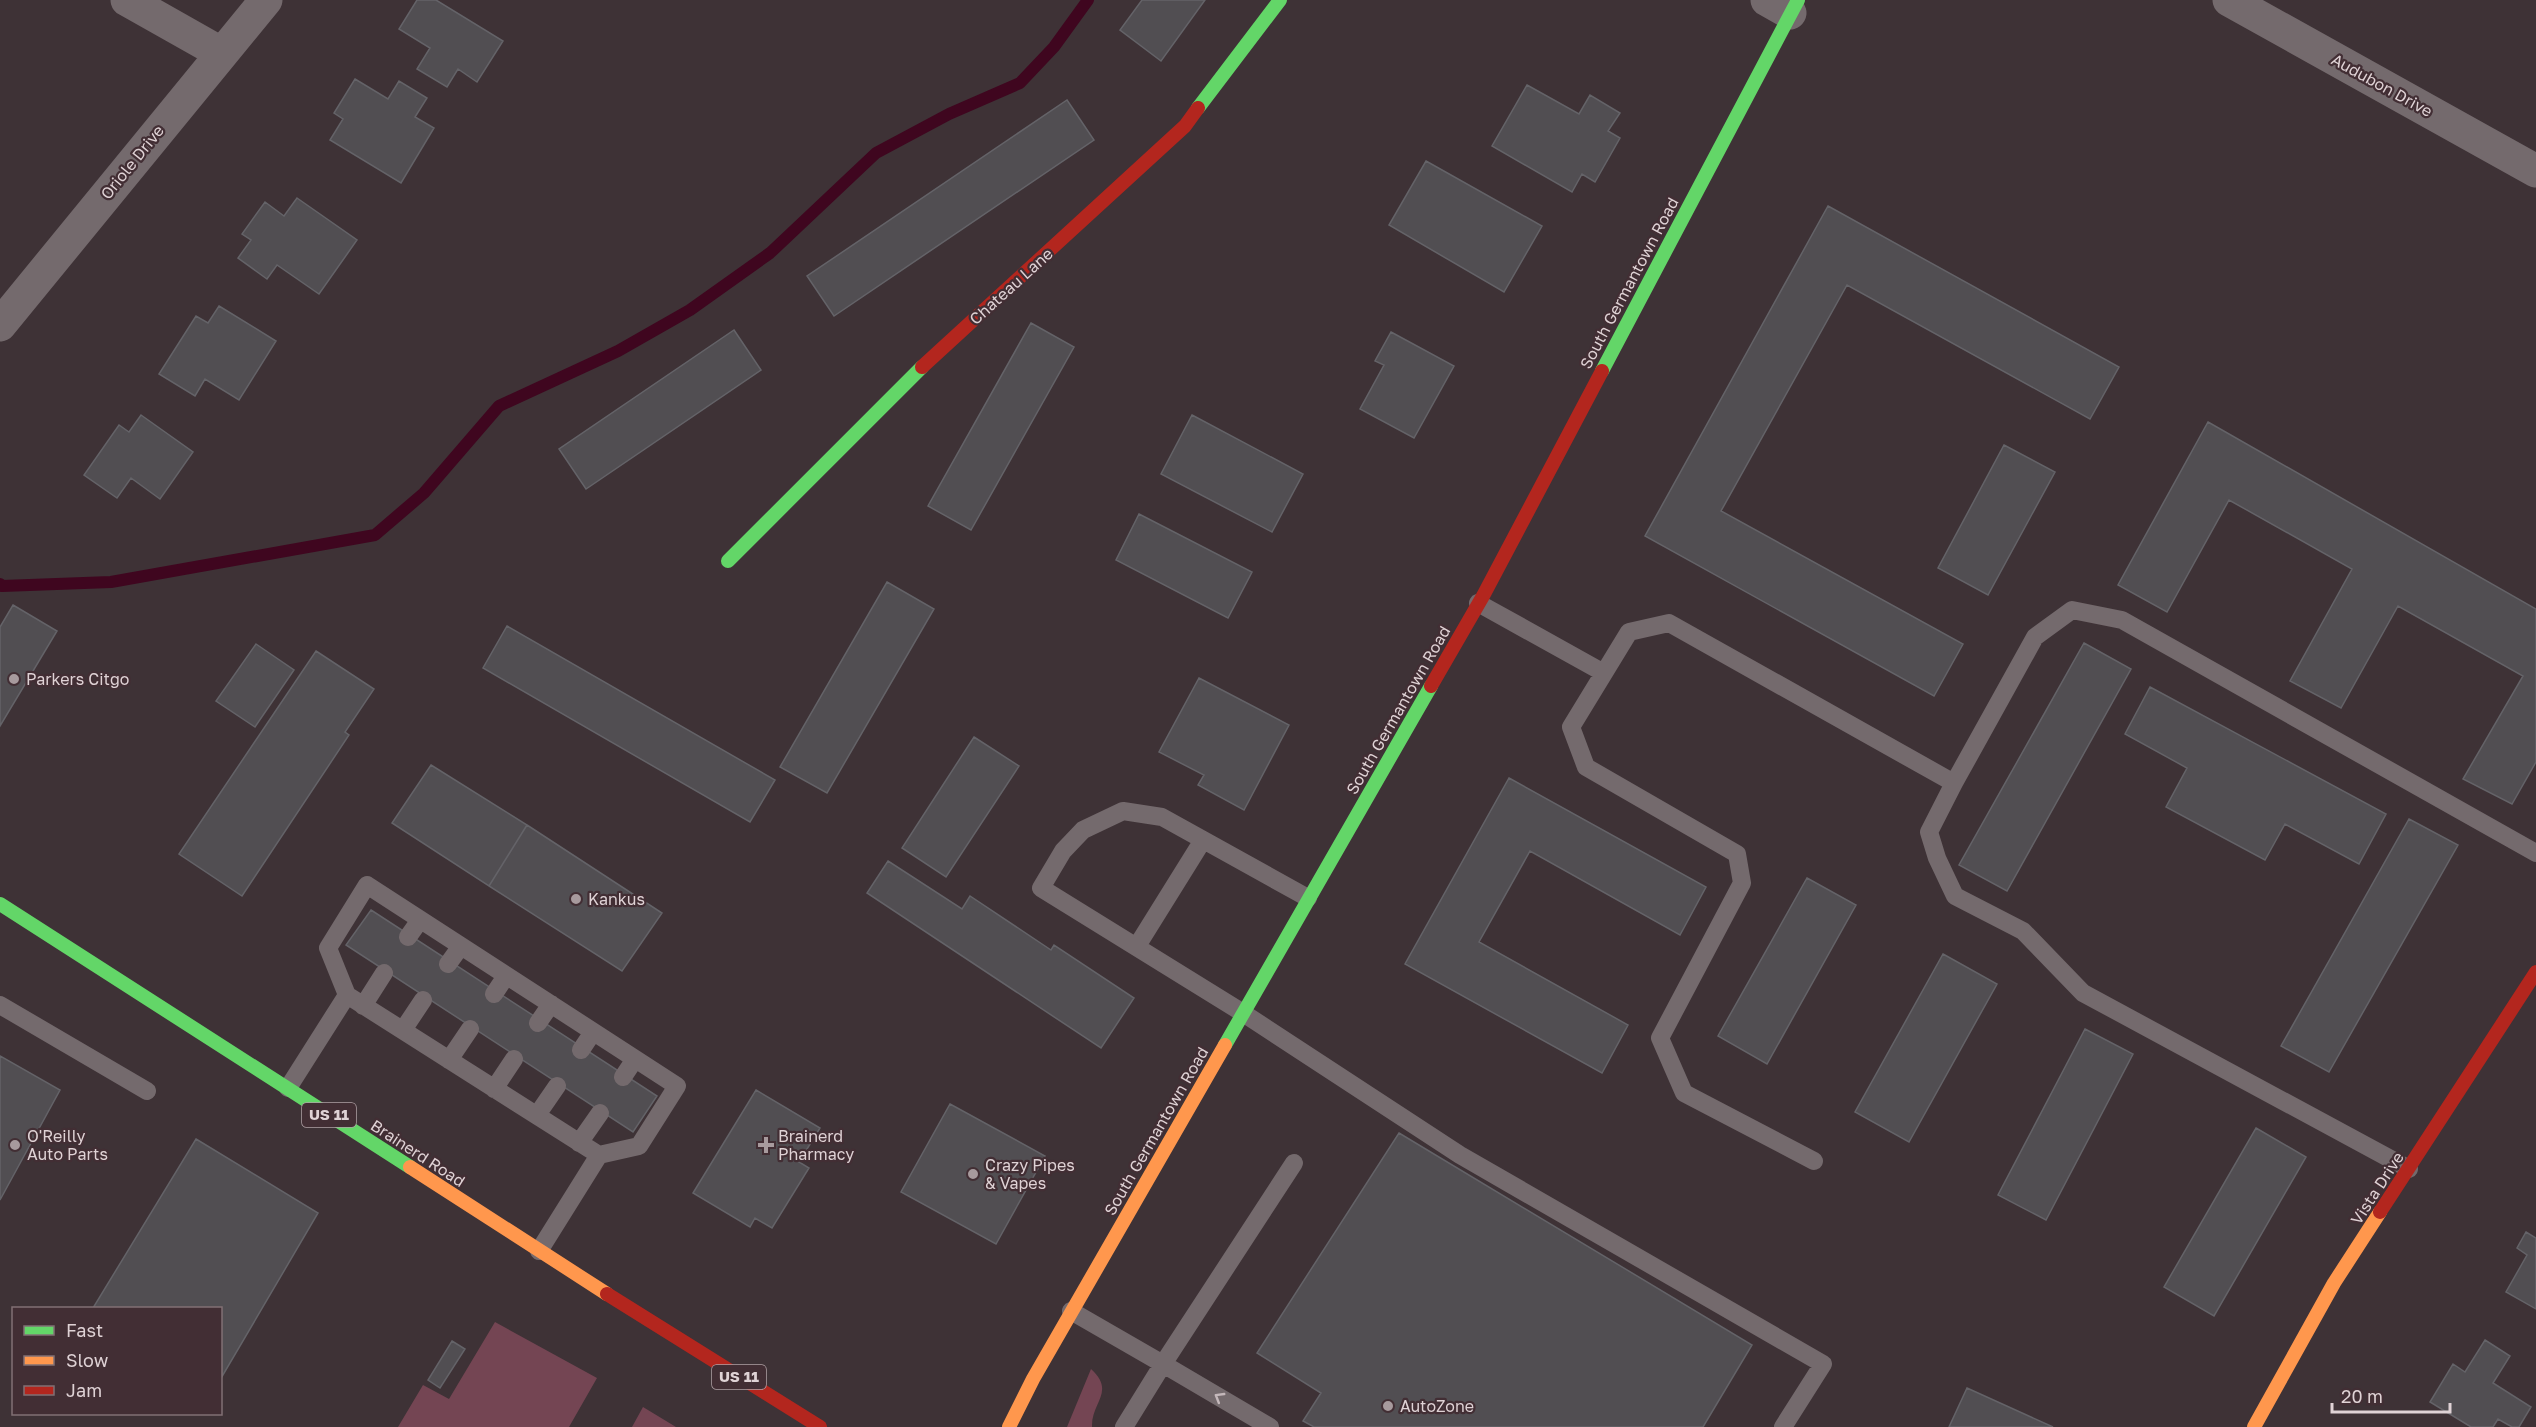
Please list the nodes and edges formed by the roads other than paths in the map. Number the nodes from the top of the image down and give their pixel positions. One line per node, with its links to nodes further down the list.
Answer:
1 (127, 0): 6 (street)
2 (267, 0): 6 (street, Oriole Drive)
3 (1280, 0): 9 (main road, Chateau Lane)
4 (2229, 0): 7 (street, Audubon Drive)
5 (1785, 4): 10 (main road, South Germantown Road)
6 (221, 52): 8 (street, Oriole Drive)
7 (2536, 171)
8 (0, 325)
9 (728, 561)
10 (1478, 603): 11 (lane); 15 (main road, South Germantown Road)
11 (1604, 673): 12 (lane); 49 (lane)
12 (1954, 783): 14 (lane); 51 (lane)
13 (1203, 840): 15 (lane); 20 (lane); 20 (lane)
14 (2536, 853)
15 (1308, 898): 31 (main road, South Germantown Road)
16 (0, 904): 42 (main road, Brainerd Road / US 11)
17 (420, 920): 18 (lane); 19 (lane); 26 (lane)
18 (408, 937)
19 (461, 946): 21 (lane); 24 (lane)
20 (1137, 946): 31 (lane)
21 (448, 964)
22 (2536, 972): 51 (main road, Vista Drive)
23 (384, 973): 30 (lane)
24 (506, 976): 25 (lane); 28 (lane)
25 (494, 994)
26 (347, 995): 30 (lane); 42 (lane)
27 (423, 1000): 34 (lane)
28 (551, 1004): 32 (lane); 35 (lane)
29 (0, 1005): 44 (lane)
30 (363, 1006): 34 (lane)
31 (1243, 1013): 53 (main road, South Germantown Road); 59 (lane)
32 (538, 1023)
33 (470, 1029): 39 (lane)
34 (403, 1030): 39 (lane)
35 (593, 1032): 36 (lane); 38 (lane)
36 (581, 1050)
37 (514, 1059): 43 (lane)
38 (635, 1059): 40 (lane); 48 (lane)
39 (449, 1060): 43 (lane)
40 (623, 1077)
41 (557, 1086): 46 (lane)
42 (288, 1088): 52 (main road, Brainerd Road / US 11)
43 (494, 1089): 46 (lane)
44 (147, 1091)
45 (600, 1113): 47 (lane)
46 (537, 1115): 47 (lane)
47 (579, 1143): 48 (lane)
48 (598, 1155): 52 (lane)
49 (1814, 1161)
50 (1294, 1163): 54 (lane)
51 (2409, 1169): 60 (main road, Vista Drive)
52 (539, 1251): 55 (main road, Brainerd Road / US 11)
53 (1071, 1311): 54 (lane); 56 (main road, South Germantown Road)
54 (1163, 1364): 57 (lane); 58 (lane, one-way to 54)
55 (820, 1427)
56 (1009, 1427)
57 (1124, 1427)
58 (1270, 1427)
59 (1783, 1427)
60 (2254, 1427)

